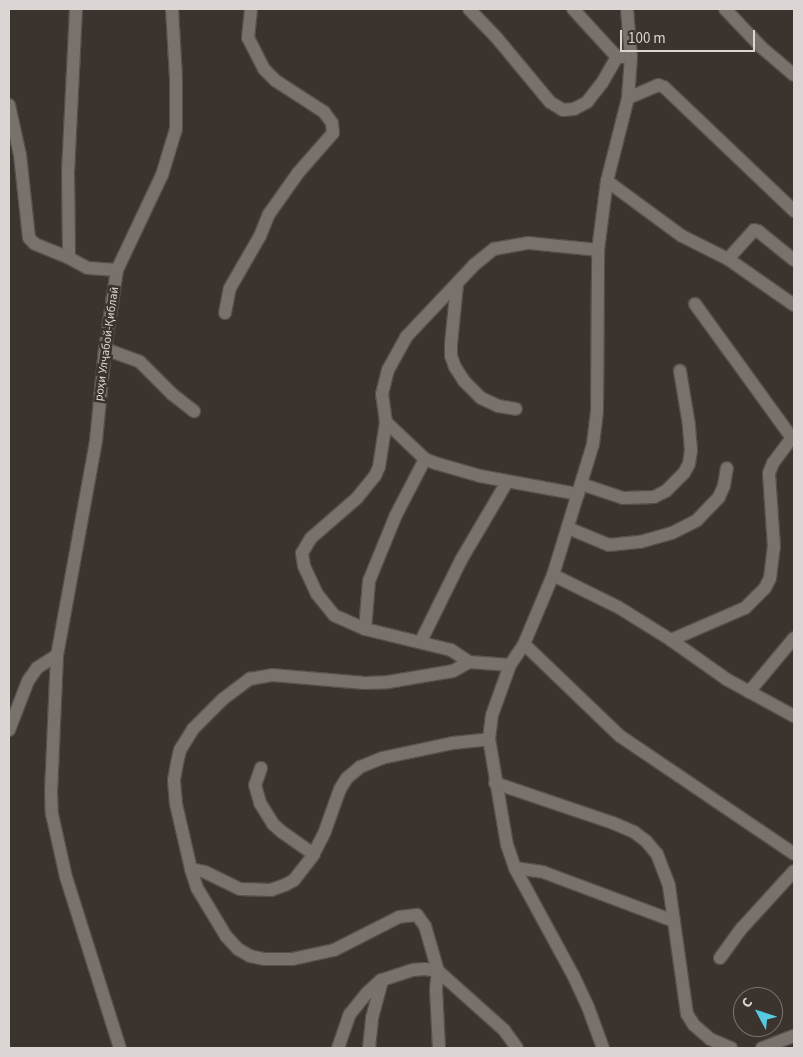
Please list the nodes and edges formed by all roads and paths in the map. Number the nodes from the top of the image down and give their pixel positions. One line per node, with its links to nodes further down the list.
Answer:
1 (76, 9): 16 (street)
2 (172, 9): 19 (street)
3 (251, 9): 23 (street)
4 (469, 9): 8 (street)
5 (573, 9): 8 (street)
6 (627, 9): 9 (street)
7 (725, 9): 10 (street)
8 (617, 57): 9 (street)
9 (631, 57): 11 (street)
10 (794, 75)
11 (628, 98): 13 (street); 14 (street)
12 (9, 105): 16 (street, роҳи Улҷабой-Қиблаӣ)
13 (607, 181): 15 (street); 17 (street)
14 (794, 211)
15 (598, 250): 20 (street); 33 (street)
16 (69, 258): 19 (street, роҳи Улҷабой-Қиблаӣ)
17 (728, 259): 18 (street); 22 (street)
18 (794, 260)
19 (118, 270): 24 (street, роҳи Улҷабой-Қиблаӣ)
20 (457, 285): 26 (street); 28 (street)
21 (695, 304): 29 (street)
22 (794, 305)
23 (225, 313)
24 (105, 349): 27 (street); 41 (street, роҳи Улҷабой-Қиблаӣ)
25 (680, 372): 33 (street)
26 (516, 408)
27 (194, 410)
28 (386, 422): 30 (street); 36 (street)
29 (793, 439): 38 (street)
30 (425, 459): 32 (street); 36 (street)
31 (727, 468): 34 (street)
32 (507, 482): 33 (street); 39 (street)
33 (580, 489): 34 (street)
34 (568, 528): 35 (street)
35 (553, 575): 38 (street); 40 (street)
36 (365, 629): 39 (street)
37 (794, 638): 44 (street)
38 (671, 640): 44 (street)
39 (421, 641): 42 (street)
40 (524, 644): 43 (street); 51 (street)
41 (57, 656): 46 (street); 60 (street, роҳи Улҷабой-Қиблаӣ)
42 (469, 662): 43 (street); 53 (street)
43 (510, 665): 47 (street)
44 (749, 692): 45 (street)
45 (794, 716)
46 (9, 730)
47 (489, 740): 49 (street); 50 (street)
48 (261, 768): 50 (street)
49 (495, 783): 52 (street); 55 (street)
50 (314, 854): 53 (street)
51 (794, 854)
52 (514, 868): 55 (street); 65 (street)
53 (191, 869): 57 (street)
54 (794, 871): 56 (street)
55 (674, 922): 66 (street)
56 (720, 958)
57 (438, 971): 58 (street); 63 (street); 64 (street)
58 (382, 980): 61 (street); 62 (street)
59 (794, 1036): 67 (street)
60 (120, 1048)
61 (338, 1048)
62 (369, 1048)
63 (439, 1048)
64 (517, 1048)
65 (603, 1048)
66 (731, 1048)
67 (762, 1048)

